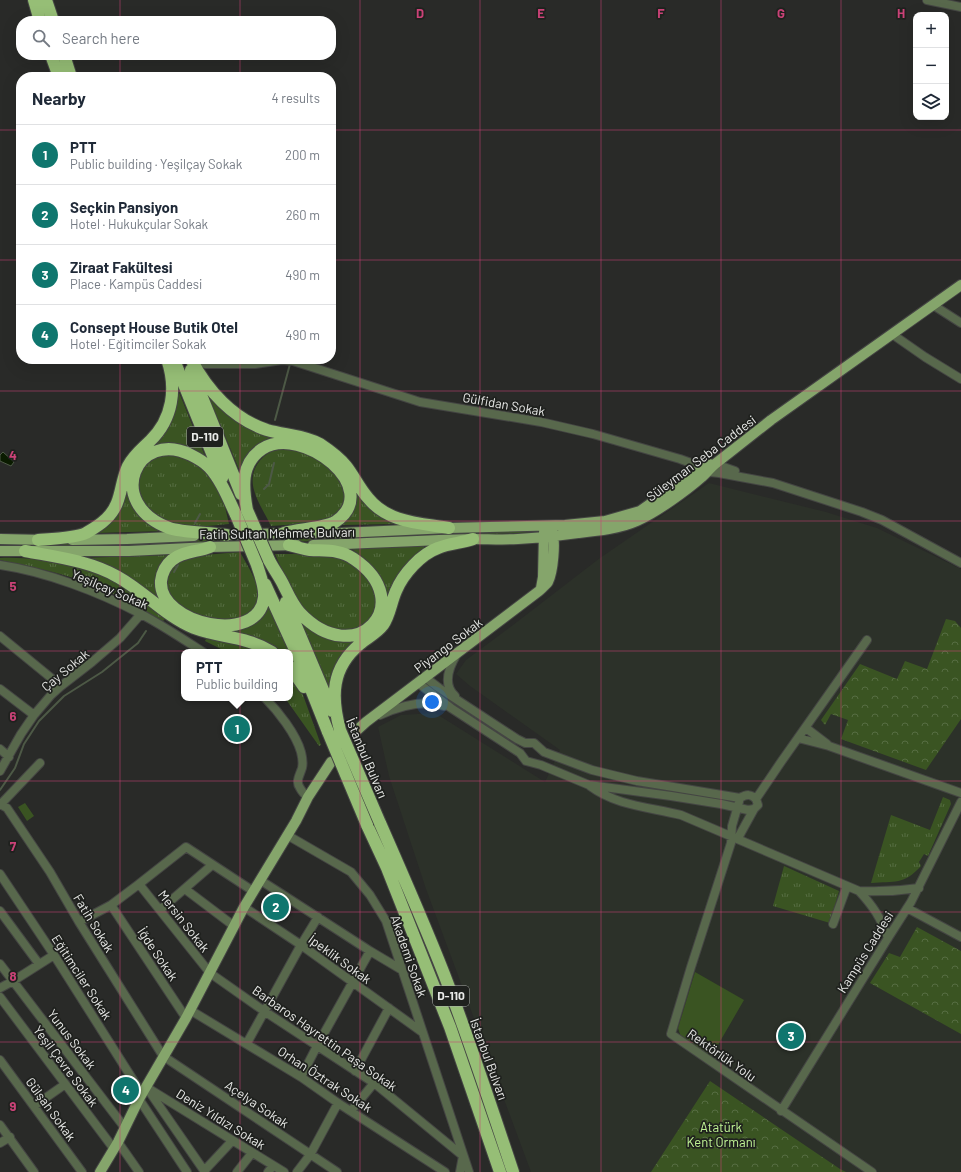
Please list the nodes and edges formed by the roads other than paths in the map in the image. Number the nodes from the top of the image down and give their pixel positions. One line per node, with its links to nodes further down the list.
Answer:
1 (34, 0): 5 (highway)
2 (46, 0): 6 (highway)
3 (927, 0): 4 (street)
4 (961, 8)
5 (39, 16)
6 (51, 16)
7 (53, 60): 9 (highway)
8 (66, 60): 10 (highway)
9 (57, 72)
10 (69, 72)
11 (961, 285): 12 (main road, Süleyman Seba Caddesi)
12 (933, 305): 13 (street); 14 (main road, Süleyman Seba Caddesi)
13 (961, 323)
14 (892, 334): 22 (street); 23 (main road, Süleyman Seba Caddesi)
15 (169, 364): 35 (highway)
16 (176, 364): 27 (highway, İstanbul Bulvarı / D-110)
17 (188, 364): 26 (highway, İstanbul Bulvarı / D-110)
18 (194, 364): 29 (highway)
19 (205, 364): 20 (street, Gülfidan Sokak)
20 (255, 364)
21 (303, 364): 24 (street, Gülfidan Sokak)
22 (961, 379)
23 (712, 463): 24 (main road, Süleyman Seba Caddesi); 25 (street)
24 (703, 472): 25 (street); 28 (main road, Süleyman Seba Caddesi); 32 (main road, Süleyman Seba Caddesi)
25 (748, 478): 41 (street)
26 (248, 510): 30 (highway); 40 (highway, İstanbul Bulvarı / D-110, bridge)
27 (236, 515): 31 (highway); 42 (highway, İstanbul Bulvarı / D-110, bridge)
28 (549, 526): 29 (main road, Fatih Sultan Mehmet Bulvarı); 32 (main road)
29 (449, 528): 30 (main road, Fatih Sultan Mehmet Bulvarı)
30 (284, 533): 31 (main road, Fatih Sultan Mehmet Bulvarı)
31 (226, 535): 35 (main road, Fatih Sultan Mehmet Bulvarı)
32 (549, 537): 34 (main road, Fatih Sultan Mehmet Bulvarı); 49 (main road, Piyango Sokak)
33 (0, 539): 35 (main road, Fatih Sultan Mehmet Bulvarı)
34 (473, 539): 36 (main road, Fatih Sultan Mehmet Bulvarı); 60 (highway)
35 (38, 540)
36 (289, 545): 37 (main road, Fatih Sultan Mehmet Bulvarı); 40 (highway)
37 (210, 547): 39 (main road, Fatih Sultan Mehmet Bulvarı); 42 (highway)
38 (0, 551): 39 (main road, Fatih Sultan Mehmet Bulvarı)
39 (25, 551): 48 (highway)
40 (269, 560): 60 (highway, İstanbul Bulvarı / D-110)
41 (961, 563)
42 (257, 564): 60 (highway, İstanbul Bulvarı / D-110)
43 (0, 565): 44 (street, Yeşilçay Sokak)
44 (141, 614): 47 (street, Yeşilçay Sokak); 52 (street, Çay Sokak)
45 (0, 636): 52 (street)
46 (867, 640): 59 (street)
47 (198, 649)
48 (266, 649)
49 (457, 654): 51 (main road, Piyango Sokak); 55 (street)
50 (293, 671): 60 (highway)
51 (422, 680): 55 (street); 56 (street); 58 (main road, Piyango Sokak)
52 (61, 686): 57 (street, Çay Sokak)
53 (0, 689): 57 (street)
54 (267, 701): 76 (street)
55 (461, 702): 63 (street)
56 (451, 708): 58 (street); 67 (street)
57 (34, 714): 68 (street, Çay Sokak)
58 (372, 718): 61 (main road, Piyango Sokak)
59 (806, 728): 62 (street); 64 (street)
60 (334, 731): 156 (highway, İstanbul Bulvarı / D-110, bridge); 157 (highway, İstanbul Bulvarı / D-110, bridge)
61 (355, 732)
62 (798, 738): 64 (street); 78 (street)
63 (525, 743): 65 (street); 67 (street)
64 (829, 746): 75 (street)
65 (540, 749): 70 (street); 72 (street)
66 (0, 750): 68 (street)
67 (520, 753): 70 (street)
68 (9, 756): 73 (street, Çay Sokak)
69 (331, 762): 76 (main road)
70 (532, 762): 74 (street)
71 (40, 763): 80 (street)
72 (592, 770): 74 (street); 77 (street)
73 (0, 771)
74 (589, 785): 81 (street); 84 (street)
75 (961, 794)
76 (308, 798): 83 (main road)
77 (740, 798): 78 (street); 81 (street)
78 (756, 799): 82 (street)
79 (961, 802): 90 (street, Kampüs Caddesi)
80 (0, 805): 100 (street, Fatih Sokak)
81 (737, 807): 82 (street); 84 (street)
82 (754, 809): 84 (street)
83 (287, 836): 87 (main road); 110 (street, Akademi Sokak)
84 (735, 837): 89 (street); 132 (street, Rektörlük Yolu)
85 (212, 865): 88 (street); 91 (street); 93 (street)
86 (0, 874): 107 (street, Eğitimciler Sokak)
87 (260, 880): 93 (main road); 99 (street)
88 (139, 884): 94 (street); 97 (street, Mersin Sokak)
89 (847, 886): 92 (street); 101 (street)
90 (919, 888): 92 (street); 96 (street, Kampüs Caddesi)
91 (185, 890): 97 (street); 102 (street)
92 (859, 890): 103 (street)
93 (253, 891): 95 (main road)
94 (111, 905): 100 (street); 118 (street, İğde Sokak)
95 (244, 907): 102 (main road); 105 (street, İpeklik Sokak)
96 (907, 908): 103 (street, Kampüs Caddesi); 104 (street)
97 (160, 910): 111 (street, Mersin Sokak)
98 (0, 911): 109 (street)
99 (318, 917): 105 (street); 106 (street)
100 (79, 922): 122 (street, Fatih Sokak)
101 (832, 924)
102 (234, 926): 111 (main road)
103 (888, 938): 132 (street, Kampüs Caddesi)
104 (961, 938)
105 (301, 945): 113 (street, İpeklik Sokak); 117 (street)
106 (370, 951): 110 (street); 113 (street)
107 (54, 955): 109 (street); 128 (street, Eğitimciler Sokak)
108 (0, 964): 112 (street, Yunus Sokak)
109 (39, 964): 112 (street)
110 (402, 970): 119 (street, Akademi Sokak)
111 (210, 973): 117 (street, Barbaros Hayrettin Paşa Sokak); 118 (main road)
112 (13, 981): 114 (street); 134 (street, Yunus Sokak)
113 (352, 983): 116 (street, İpeklik Sokak); 121 (street)
114 (0, 988)
115 (0, 997): 126 (street, Yeşil Çevre Sokak)
116 (389, 1008): 119 (street, İpeklik Sokak); 124 (street)
117 (264, 1011): 120 (street); 121 (street, Barbaros Hayrettin Paşa Sokak)
118 (188, 1014): 120 (street, Orhan Öztrak Sokak); 122 (main road)
119 (422, 1032): 141 (street, Akademi Sokak)
120 (247, 1044): 125 (street, Orhan Öztrak Sokak)
121 (317, 1046): 124 (street, Barbaros Hayrettin Paşa Sokak); 125 (street)
122 (163, 1056): 128 (main road); 140 (street, Açelya Sokak)
123 (0, 1060): 130 (street, Gülşah Sokak)
124 (355, 1071): 127 (street, Barbaros Hayrettin Paşa Sokak)
125 (301, 1076): 129 (street, Orhan Öztrak Sokak)
126 (64, 1084): 130 (street); 138 (street, Yeşil Çevre Sokak)
127 (374, 1084): 131 (street); 141 (street, Barbaros Hayrettin Paşa Sokak)
128 (142, 1094): 134 (main road); 136 (street, Deniz Yıldızı Sokak); 147 (street); 148 (street)
129 (338, 1103): 131 (street, Orhan Öztrak Sokak); 140 (street)
130 (34, 1106): 144 (street, Gülşah Sokak)
131 (351, 1111): 153 (street, Orhan Öztrak Sokak)
132 (782, 1111): 158 (street, Rektörlük Yolu)
133 (0, 1125): 135 (street)
134 (125, 1128): 138 (main road)
135 (10, 1137): 137 (street); 143 (street)
136 (232, 1140): 139 (street, Deniz Yıldızı Sokak); 148 (street)
137 (0, 1143)
138 (116, 1145): 145 (main road); 146 (street, Yeşil Çevre Sokak)
139 (252, 1153): 142 (street, Deniz Yıldızı Sokak); 149 (street)
140 (310, 1155): 151 (street); 152 (street, Açelya Sokak)
141 (463, 1156): 154 (street); 155 (street, Akademi Sokak)
142 (270, 1169): 150 (street, Deniz Yıldızı Sokak)
143 (34, 1172)
144 (82, 1172)
145 (100, 1172)
146 (139, 1172)
147 (186, 1172)
148 (205, 1172)
149 (237, 1172)
150 (284, 1172)
151 (297, 1172)
152 (337, 1172)
153 (444, 1172)
154 (460, 1172)
155 (468, 1172)
156 (500, 1172)
157 (513, 1172)
158 (870, 1172)

